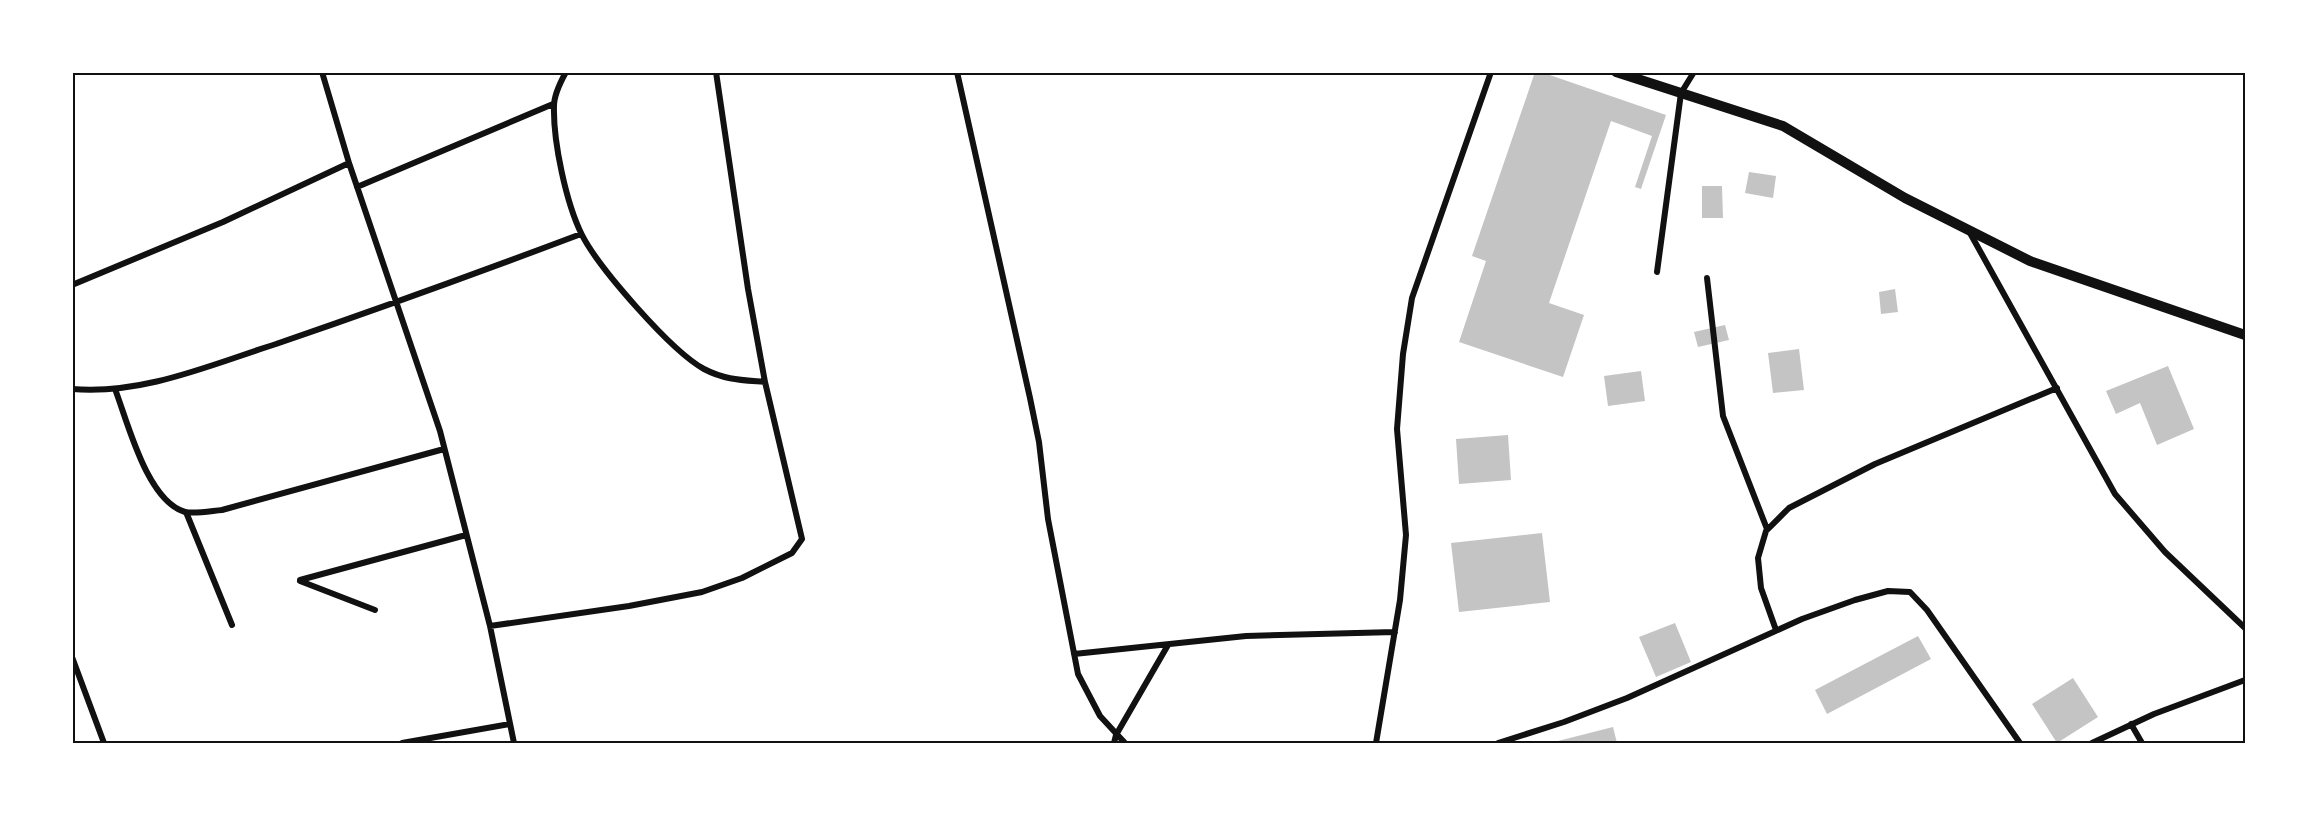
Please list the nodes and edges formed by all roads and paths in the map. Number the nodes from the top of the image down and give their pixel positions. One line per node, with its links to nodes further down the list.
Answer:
1 (322, 72): 10 (street)
2 (566, 72): 9 (street)
3 (716, 72): 19 (street)
4 (957, 72): 34 (street)
5 (1491, 72): 32 (street)
6 (1616, 72): 8 (street)
7 (1694, 72): 8 (street)
8 (1681, 93): 12 (street); 14 (street)
9 (553, 104): 11 (street); 13 (street)
10 (349, 163): 11 (street); 16 (street)
11 (357, 187): 17 (street)
12 (1970, 231): 18 (street); 20 (street)
13 (581, 234): 17 (street); 19 (street)
14 (1657, 272)
15 (1707, 278): 25 (street)
16 (72, 285)
17 (398, 303): 22 (street); 23 (street)
18 (2245, 335)
19 (765, 382): 29 (street)
20 (2057, 388): 25 (street); 30 (street)
21 (72, 389): 22 (street)
22 (115, 389): 24 (street)
23 (444, 449): 24 (street); 26 (street)
24 (186, 512): 28 (street)
25 (1767, 529): 31 (street)
26 (466, 535): 27 (street); 29 (street)
27 (375, 610)
28 (232, 625)
29 (490, 626): 37 (street)
30 (2245, 628)
31 (1776, 630): 46 (street); 47 (street)
32 (1395, 632): 33 (street); 45 (street)
33 (1168, 645): 34 (street); 39 (street)
34 (1074, 654): 39 (street)
35 (72, 657): 40 (street)
36 (2245, 680): 38 (street)
37 (510, 724): 41 (street); 42 (street)
38 (2131, 724): 48 (street); 49 (street)
39 (1116, 735): 43 (street); 44 (street)
40 (104, 743)
41 (402, 743)
42 (514, 743)
43 (1114, 743)
44 (1125, 743)
45 (1376, 743)
46 (1498, 743)
47 (2020, 743)
48 (2092, 743)
49 (2142, 743)

